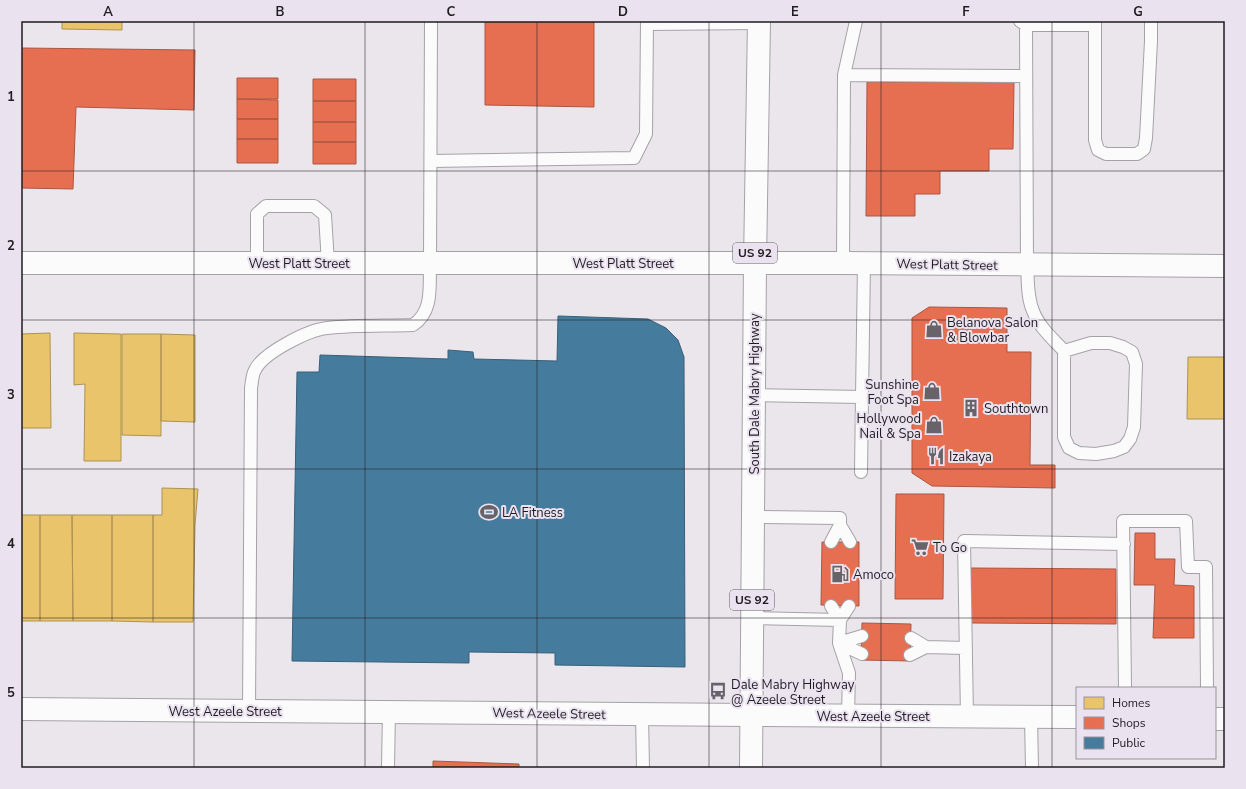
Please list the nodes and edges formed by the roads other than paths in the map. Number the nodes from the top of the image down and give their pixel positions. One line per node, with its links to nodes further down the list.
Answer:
1 (431, 21): 10 (lane)
2 (856, 21): 8 (lane)
3 (1151, 21): 7 (lane)
4 (647, 22): 5 (lane); 10 (lane)
5 (759, 22): 14 (street, South Dale Mabry Highway / US 92)
6 (1022, 23): 7 (lane); 9 (lane)
7 (1095, 23)
8 (844, 74): 9 (lane); 15 (lane)
9 (1026, 76): 17 (lane)
10 (431, 161): 13 (lane)
11 (257, 263): 12 (street, West Platt Street); 12 (lane); 16 (street, West Platt Street)
12 (328, 263): 13 (street, West Platt Street)
13 (430, 263): 14 (street, West Platt Street); 42 (lane)
14 (755, 263): 15 (street, West Platt Street); 20 (street, South Dale Mabry Highway / US 92)
15 (854, 263): 17 (street, West Platt Street); 21 (lane)
16 (21, 264)
17 (1027, 265): 18 (street, West Platt Street); 19 (lane)
18 (1225, 266)
19 (1064, 351): 19 (lane)
20 (754, 394): 21 (lane); 23 (street, South Dale Mabry Highway / US 92)
21 (862, 397): 22 (lane)
22 (861, 472)
23 (753, 517): 24 (lane); 30 (street, South Dale Mabry Highway / US 92)
24 (840, 525): 25 (lane); 26 (lane)
25 (831, 542)
26 (850, 542)
27 (1124, 544): 36 (lane); 39 (lane); 40 (lane)
28 (831, 606): 31 (lane)
29 (849, 606): 31 (lane)
30 (752, 618): 31 (lane); 45 (street, South Dale Mabry Highway / US 92)
31 (840, 620): 34 (lane)
32 (862, 636): 34 (lane)
33 (911, 638): 35 (lane)
34 (839, 643): 37 (lane); 46 (lane)
35 (926, 647): 36 (lane); 38 (lane)
36 (966, 648): 47 (lane)
37 (862, 654)
38 (910, 655)
39 (1125, 687)
40 (1207, 687)
41 (21, 709): 42 (street, West Azeele Street)
42 (248, 711): 43 (street, West Azeele Street)
43 (389, 711): 44 (street, West Azeele Street); 50 (lane)
44 (642, 714): 45 (street, West Azeele Street); 51 (lane)
45 (751, 715): 46 (street, West Azeele Street); 52 (street, South Dale Mabry Highway / US 92)
46 (848, 716): 47 (street, West Azeele Street)
47 (967, 717): 48 (street, West Azeele Street)
48 (1031, 717): 49 (street, West Azeele Street); 53 (lane)
49 (1076, 717)
50 (388, 768)
51 (643, 768)
52 (751, 768)
53 (1032, 768)

